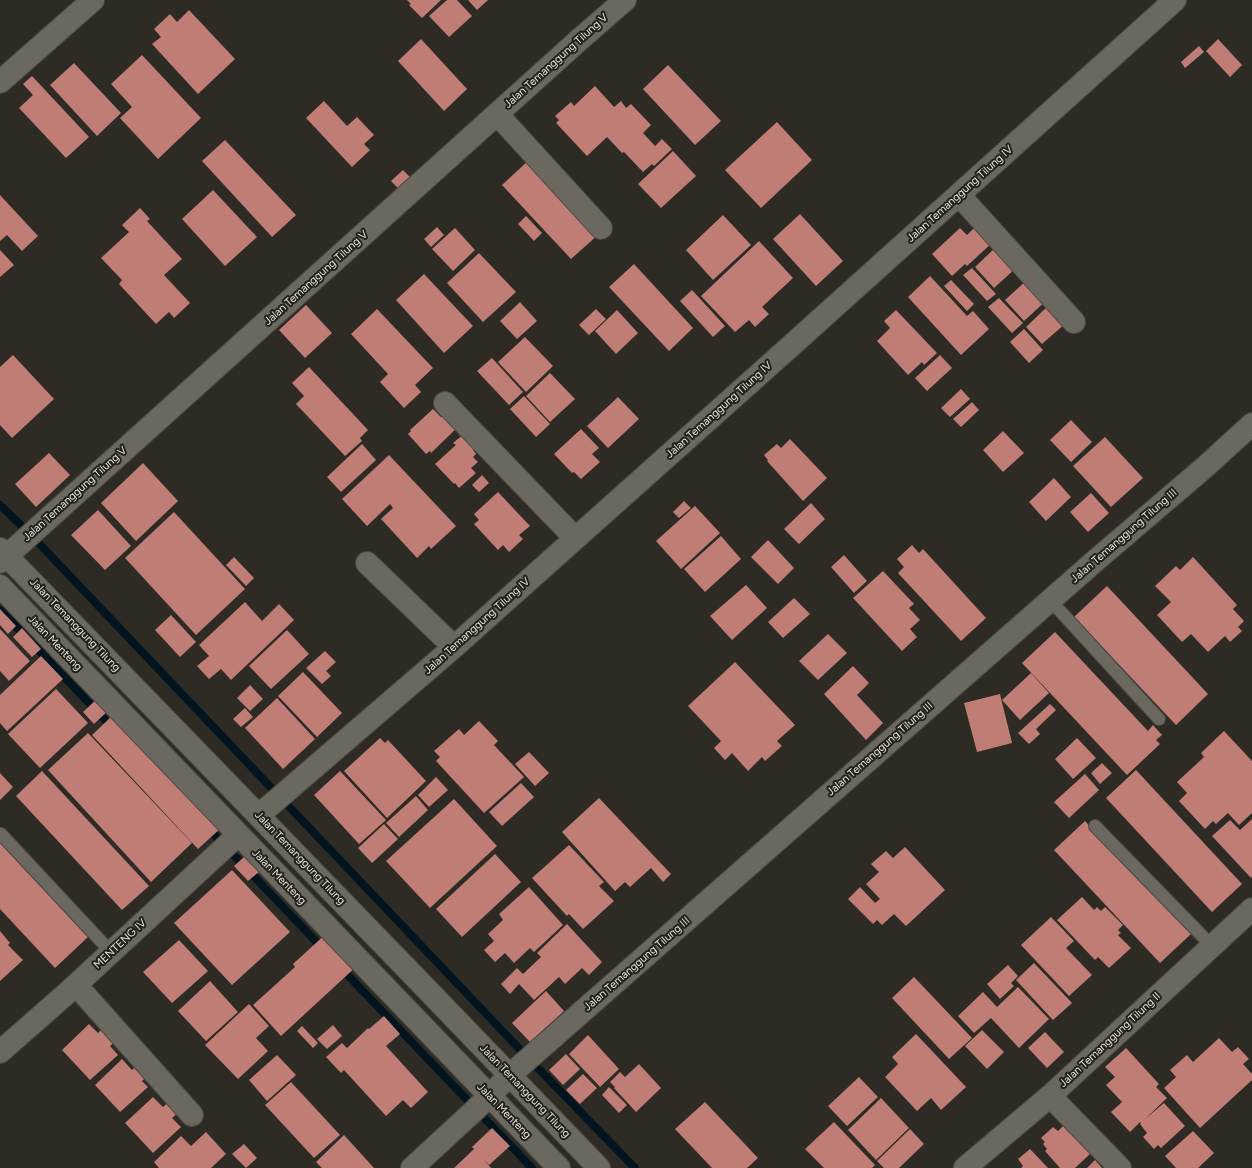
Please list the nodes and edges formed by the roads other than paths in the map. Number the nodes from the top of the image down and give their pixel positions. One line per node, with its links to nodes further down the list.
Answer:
1 (93, 0): 4 (street)
2 (625, 0): 5 (street, Jalan Temanggung Tilung V)
3 (1175, 0): 6 (street, Jalan Temanggung Tilung IV)
4 (0, 82)
5 (497, 114): 7 (street); 12 (street, Jalan Temanggung Tilung V)
6 (958, 195): 8 (street); 11 (street, Jalan Temanggung Tilung IV)
7 (601, 228)
8 (1074, 322)
9 (445, 403): 11 (street)
10 (1252, 424): 15 (street, Jalan Temanggung Tilung III)
11 (576, 538): 16 (street, Jalan Temanggung Tilung IV)
12 (2, 555): 18 (street, Jalan Temanggung Tilung)
13 (367, 563): 16 (street)
14 (0, 586): 21 (street, Jalan Menteng)
15 (1050, 600): 17 (lane); 27 (street, Jalan Temanggung Tilung III)
16 (454, 647): 18 (street, Jalan Temanggung Tilung IV)
17 (1159, 718)
18 (259, 815): 27 (street, Jalan Temanggung Tilung)
19 (1095, 826): 23 (lane)
20 (1, 834): 24 (lane)
21 (238, 835): 24 (street, MENTENG IV); 28 (street, Jalan Menteng)
22 (1252, 909): 23 (street, Jalan Temanggung Tilung II)
23 (1212, 946): 29 (street, Jalan Temanggung Tilung II)
24 (111, 952): 25 (street, MENTENG IV)
25 (76, 985): 26 (street, MENTENG IV); 30 (street)
26 (0, 1052)
27 (510, 1075): 28 (street, Jalan Temanggung Tilung III); 33 (street, Jalan Temanggung Tilung)
28 (490, 1096): 31 (street, Jalan Temanggung Tilung III); 32 (street, Jalan Menteng)
29 (1050, 1096): 34 (street, Jalan Temanggung Tilung II); 35 (street)
30 (192, 1115)
31 (412, 1168)
32 (559, 1168)
33 (599, 1168)
34 (965, 1168)
35 (1120, 1168)

